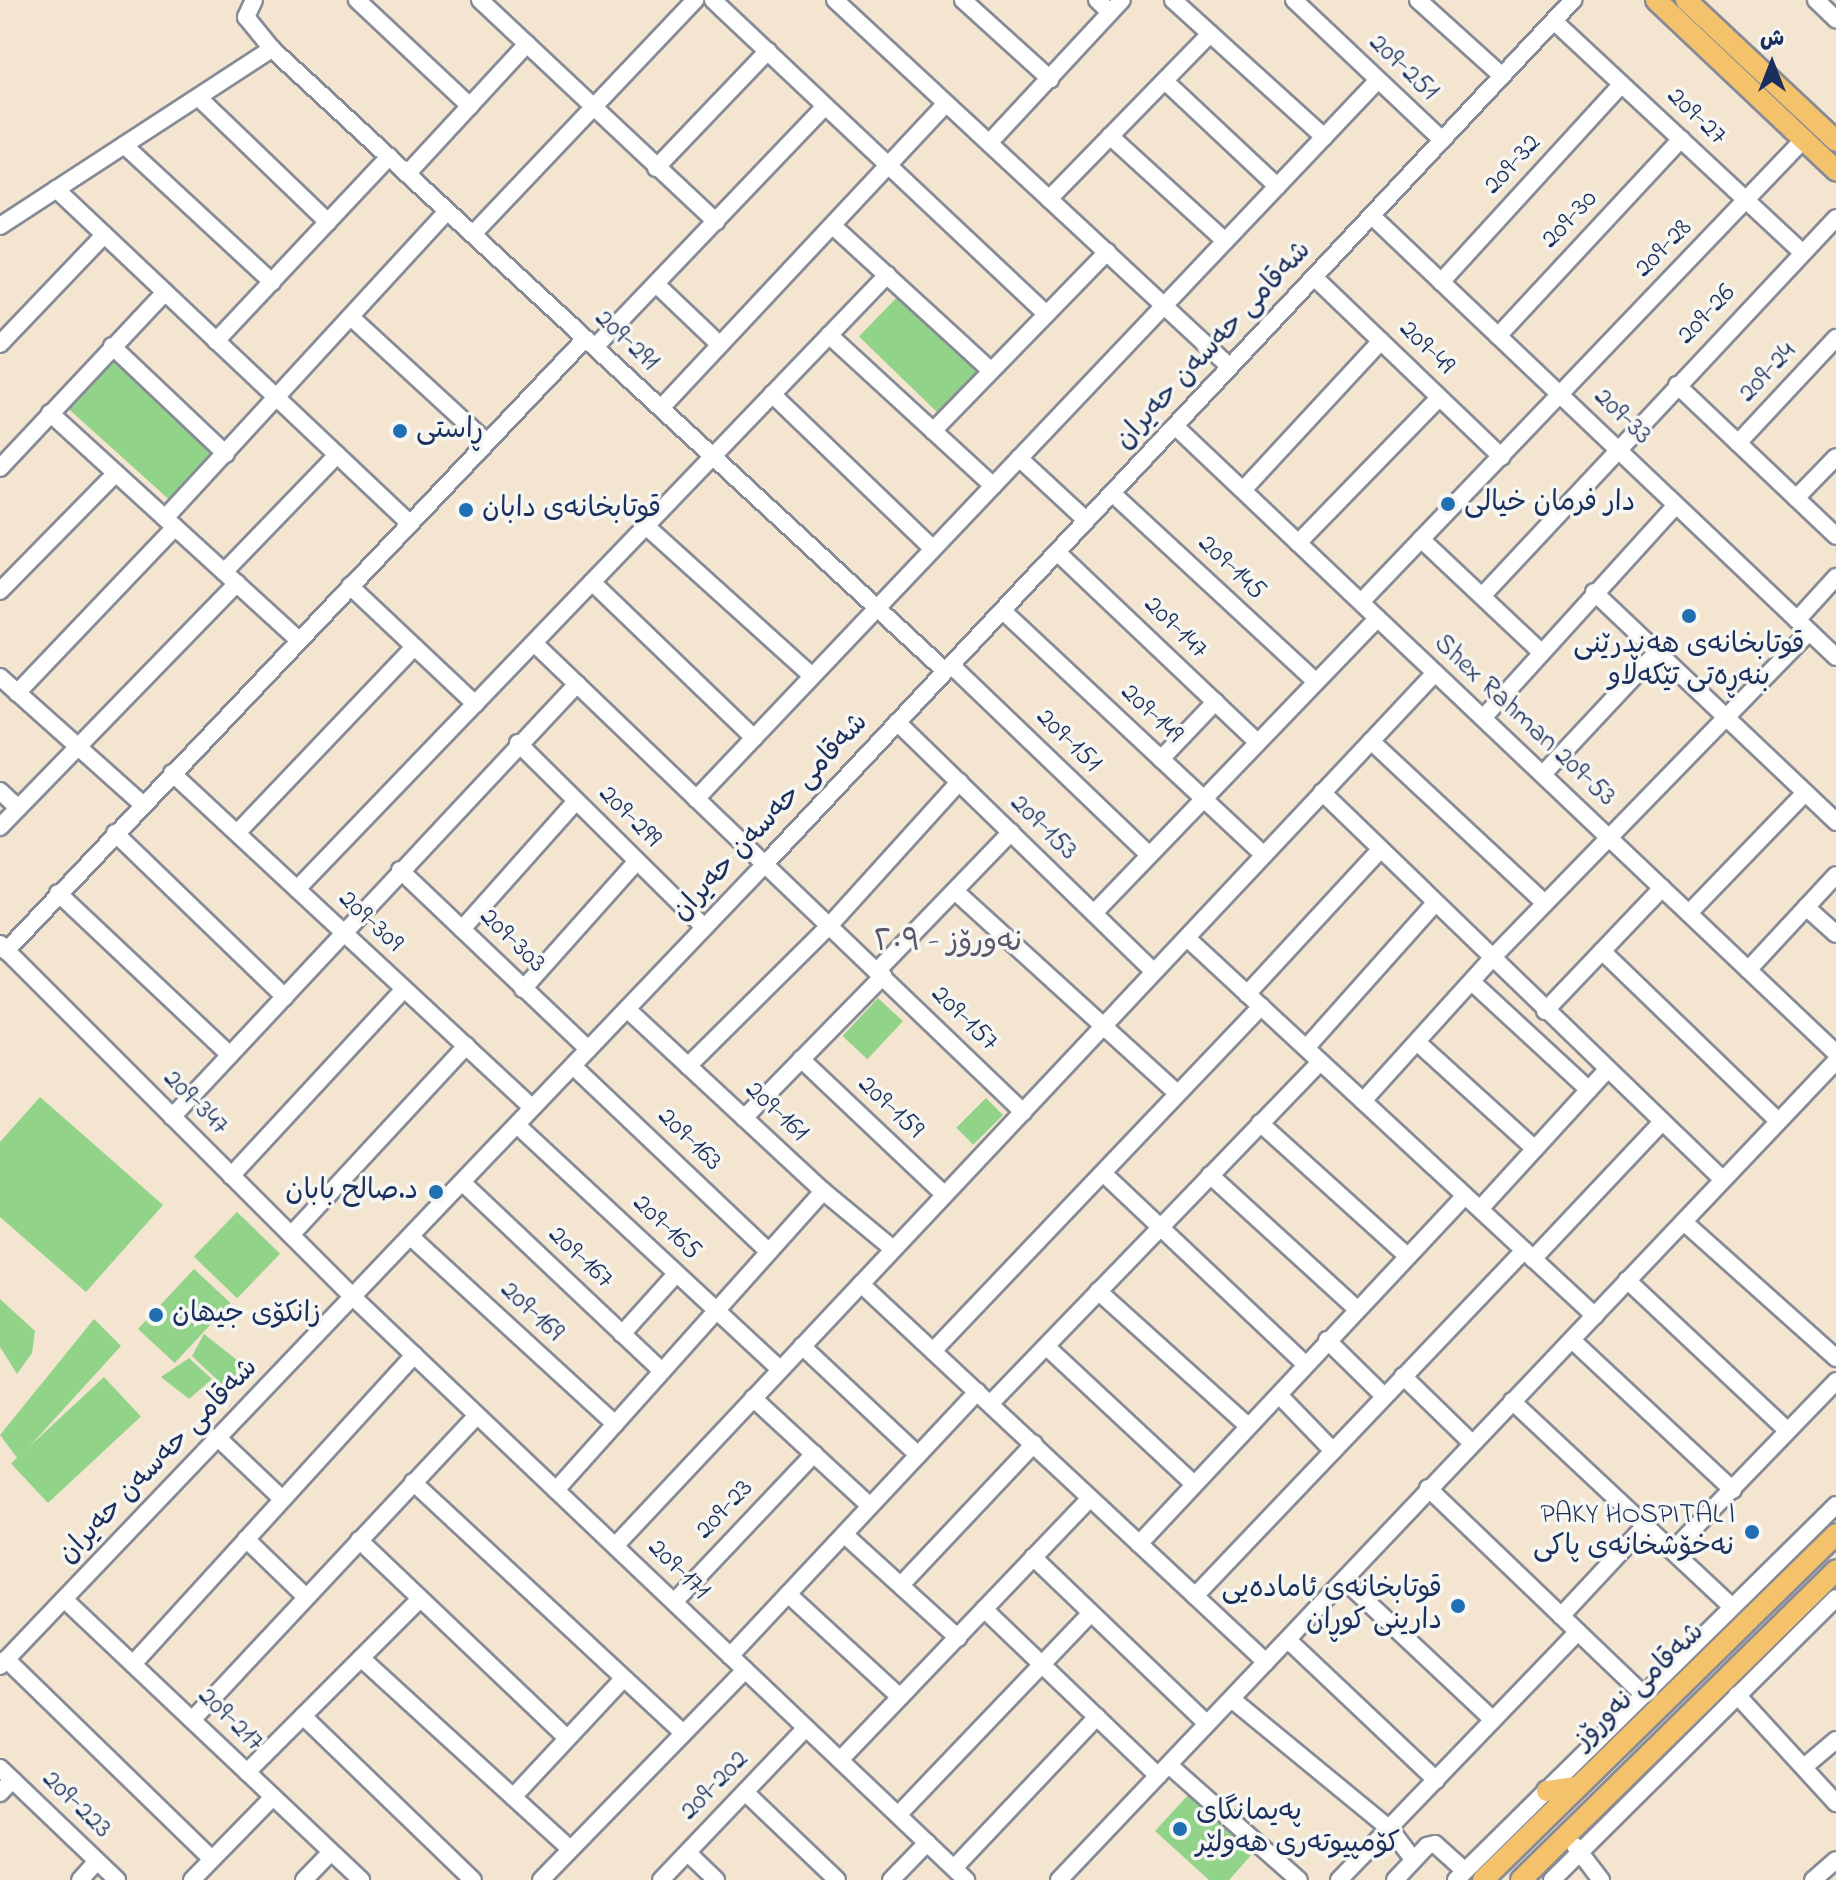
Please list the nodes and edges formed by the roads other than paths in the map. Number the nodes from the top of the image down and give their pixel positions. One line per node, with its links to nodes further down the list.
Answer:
1 (254, 0): 21 (street, 209-291)
2 (357, 0): 30 (street)
3 (480, 0): 20 (street)
4 (695, 0): 32 (street)
5 (713, 0): 22 (street)
6 (835, 0): 29 (street)
7 (963, 0): 24 (street)
8 (1097, 0): 16 (street)
9 (1173, 0): 19 (street)
10 (1294, 0): 25 (street, 209-251)
11 (1418, 0): 23 (street)
12 (1573, 0): 18 (street, شەقامی حەسەن حەیران)
13 (1656, 0): 37 (main road)
14 (1686, 0): 33 (main road)
15 (1816, 0): 17 (street)
16 (1116, 6): 24 (street)
17 (1836, 19)
18 (1554, 21): 23 (street, شەقامی حەسەن حەیران); 27 (street, 209-27)
19 (1210, 34): 26 (street); 35 (street)
20 (527, 44): 30 (street); 32 (street)
21 (272, 49): 28 (street); 41 (street, 209-291)
22 (768, 51): 31 (street); 43 (street)
23 (1502, 76): 38 (street, شەقامی حەسەن حەیران)
24 (1050, 79): 39 (street)
25 (1378, 80): 35 (street); 38 (street, 209-251)
26 (1165, 81): 34 (street); 46 (street)
27 (1622, 84): 36 (street, 209-27); 65 (street, 209-32)
28 (199, 98): 40 (street); 53 (street)
29 (946, 103): 39 (street); 42 (street)
30 (470, 106): 45 (street)
31 (825, 106): 42 (street); 54 (street)
32 (592, 109): 43 (street); 57 (street)
33 (1833, 134)
34 (1110, 136): 48 (street); 59 (street)
35 (1324, 137): 46 (street)
36 (1681, 139): 49 (street, 209-27); 72 (street, 209-30)
37 (1804, 139): 44 (main road); 49 (street, 209-28)
38 (1442, 140): 51 (street, شەقامی حەسەن حەیران)
39 (989, 143): 48 (street)
40 (124, 145): 47 (street); 64 (street)
41 (389, 157): 45 (street, 209-291); 53 (street)
42 (889, 165): 56 (street); 69 (street)
43 (656, 168): 54 (street)
44 (1836, 170)
45 (407, 174): 50 (street, 209-291)
46 (1277, 186): 59 (street)
47 (56, 189): 55 (street); 58 (street)
48 (1049, 199): 60 (street)
49 (1746, 200): 61 (street, 209-27); 84 (street, 209-28)
50 (447, 211): 57 (street, 209-291); 70 (street)
51 (1372, 216): 63 (street, شەقامی حەسەن حەیران); 65 (street, 209-33)
52 (1836, 218): 61 (street, 209-26)
53 (328, 222): 64 (street)
54 (716, 222): 66 (street)
55 (0, 226)
56 (833, 226): 62 (street); 78 (street)
57 (473, 234): 76 (street, 209-291)
58 (104, 235): 67 (street); 77 (street)
59 (1225, 241): 68 (street)
60 (1107, 252): 68 (street); 69 (street)
61 (1802, 252): 82 (street, 209-26)
62 (887, 275): 71 (street); 81 (street)
63 (1314, 277): 75 (street, 209-49); 80 (street, شەقامی حەسەن حەیران)
64 (272, 282): 74 (street)
65 (1441, 282): 72 (street, 209-33)
66 (656, 284): 76 (street); 78 (street)
67 (165, 292): 74 (street); 79 (street)
68 (1164, 306): 80 (street); 99 (street)
69 (1046, 314): 81 (street)
70 (352, 318): 86 (street); 91 (street)
71 (829, 335): 83 (street); 90 (street)
72 (1498, 336): 84 (street, 209-33)
73 (1836, 338): 92 (street, 209-24)
74 (216, 341): 86 (street)
75 (1381, 341): 85 (street, 209-49); 103 (street)
76 (590, 343): 87 (street, 209-291); 91 (street)
77 (0, 344)
78 (720, 345): 87 (street)
79 (112, 346): 88 (street); 94 (street)
80 (1230, 367): 89 (street, شەقامی حەسەن حەیران)
81 (991, 371): 90 (street)
82 (1677, 385): 92 (street); 93 (street, 209-26)
83 (772, 394): 96 (street); 114 (street)
84 (1560, 395): 93 (street, 209-33); 97 (street, 209-28)
85 (1439, 398): 97 (street, 209-49); 113 (street)
86 (278, 399): 94 (street); 95 (street)
87 (661, 408): 96 (street, 209-291)
88 (50, 413): 100 (street); 101 (street)
89 (1176, 427): 103 (street, Shex Rahman 209-53); 104 (street, شەقامی حەسەن حەیران)
90 (933, 431): 102 (street)
91 (487, 442): 109 (street)
92 (1738, 443): 105 (street)
93 (1617, 448): 106 (street, 209-33); 122 (street, 209-26)
94 (226, 454): 108 (street)
95 (337, 455): 109 (street); 117 (street)
96 (713, 456): 110 (street); 124 (street, 209-291)
97 (1502, 457): 112 (street, 209-28)
98 (1836, 457): 105 (street)
99 (1019, 458): 102 (street); 107 (street)
100 (2, 462)
101 (116, 473): 108 (street); 120 (street)
102 (993, 486): 114 (street)
103 (1243, 490): 113 (street, Shex Rahman 209-53)
104 (1112, 493): 107 (street, شەقامی حەسەن حەیران); 139 (street, 209-145)
105 (1796, 498): 111 (street)
106 (1676, 505): 121 (street); 127 (street, 209-33)
107 (1086, 520): 115 (street, شەقامی حەسەن حەیران)
108 (170, 522): 117 (street); 141 (street)
109 (409, 523): 119 (street)
110 (646, 526): 118 (street); 137 (street)
111 (1836, 536)
112 (1421, 539): 122 (street); 123 (street, 209-28)
113 (1298, 543): 123 (street, Shex Rahman 209-53)
114 (933, 549): 124 (street)
115 (1057, 552): 125 (street, شەقامی حەسەن حەیران); 142 (street, 209-147)
116 (1836, 577): 127 (street)
117 (230, 578): 129 (street); 151 (street)
118 (592, 582): 130 (street); 147 (street)
119 (350, 586): 129 (street); 131 (street)
120 (0, 591)
121 (1594, 592): 132 (street); 133 (street)
122 (1483, 595): 133 (street)
123 (1361, 602): 126 (street, Shex Rahman 209-53)
124 (877, 608): 135 (street, 209-291); 137 (street)
125 (1003, 611): 135 (street, شەقامی حەسەن حەیران); 152 (street, 209-149)
126 (1378, 618): 136 (street, Shex Rahman 209-53); 139 (street)
127 (1797, 620): 128 (street, 209-33)
128 (1809, 632): 134 (street, 209-33); 144 (street)
129 (299, 640): 153 (street)
130 (534, 643): 140 (street, 209-157); 143 (street)
131 (414, 647): 143 (street); 168 (street)
132 (1658, 651): 144 (street); 154 (street)
133 (1541, 652): 145 (street)
134 (1836, 657)
135 (948, 668): 146 (street, شەقامی حەسەن حەیران); 171 (street, 209-151)
136 (1435, 673): 145 (street, Shex Rahman 209-53); 148 (street)
137 (812, 676): 147 (street)
138 (0, 677): 141 (street)
139 (1315, 681): 149 (street)
140 (577, 684): 150 (street); 160 (street, 209-157)
141 (17, 693): 151 (street)
142 (1215, 702): 149 (street, 209-147); 152 (street)
143 (475, 704): 178 (street)
144 (1726, 717): 158 (street); 169 (street)
145 (1483, 718): 154 (street, Shex Rahman 209-53)
146 (897, 722): 155 (street, 209-153); 174 (street, شەقامی حەسەن حەیران)
147 (754, 738): 160 (street)
148 (1371, 741): 157 (street); 182 (street)
149 (1257, 742): 159 (street)
150 (518, 743): 161 (street, 209-299); 175 (street)
151 (78, 747): 162 (street); 163 (street)
152 (1161, 759): 159 (street, 209-149)
153 (172, 773): 162 (street); 168 (street, 209-309)
154 (1543, 774): 169 (street, Shex Rahman 209-53)
155 (959, 782): 166 (street, 209-153); 186 (street)
156 (0, 791): 163 (street)
157 (1322, 792): 170 (street); 172 (street)
158 (1805, 793): 164 (street); 185 (street)
159 (1203, 795): 171 (street); 172 (street, 209-149)
160 (696, 799): 174 (street, 209-157)
161 (576, 801): 173 (street, 209-299); 188 (street)
162 (142, 804): 167 (street)
163 (18, 808): 165 (street)
164 (1836, 822)
165 (0, 827)
166 (1011, 832): 179 (street); 184 (street, 209-153)
167 (115, 833): 180 (street); 202 (street)
168 (237, 833): 178 (street, 209-309)
169 (1609, 837): 177 (street, Shex Rahman 209-53); 182 (street)
170 (1380, 850): 181 (street); 201 (street)
171 (1149, 855): 184 (street)
172 (1264, 855): 191 (street)
173 (637, 861): 187 (street, 209-299); 200 (street)
174 (766, 863): 186 (street, 209-157); 187 (street, شەقامی حەسەن حەیران)
175 (400, 870): 188 (street, 209-303); 189 (street)
176 (1836, 875): 183 (street)
177 (1662, 888): 185 (street, Shex Rahman 209-53); 193 (street)
178 (297, 889): 189 (street, 209-309)
179 (955, 891): 197 (street); 206 (street)
180 (58, 893): 192 (street); 212 (street)
181 (1436, 902): 194 (street); 209 (street)
182 (1545, 903): 194 (street)
183 (1806, 907): 190 (street); 195 (street)
184 (1094, 913): 196 (street, 209-153)
185 (1689, 913): 195 (street, Shex Rahman 209-53)
186 (830, 925): 197 (street, 209-157); 217 (street)
187 (704, 927): 204 (street, شەقامی حەسەن حەیران)
188 (462, 929): 200 (street, 209-303)
189 (345, 933): 199 (street, 209-309); 202 (street)
190 (1836, 934)
191 (1187, 938): 196 (street); 201 (street)
192 (3, 947): 224 (street, 209-347)
193 (1602, 951): 205 (street); 226 (street)
194 (1492, 958): 198 (street); 205 (street)
195 (1748, 970): 211 (street, Shex Rahman 209-53)
196 (1153, 971): 206 (street)
197 (880, 974): 213 (street); 223 (street, 209-157)
198 (1472, 982): 207 (street); 219 (street)
199 (404, 989): 208 (street, 209-309); 233 (street)
200 (523, 989): 210 (street, 209-303)
201 (1247, 994): 203 (street)
202 (285, 997): 212 (street)
203 (1261, 1006): 209 (street); 220 (street)
204 (627, 1009): 210 (street, شەقامی حەسەن حەیران); 217 (street, 209-161)
205 (1545, 1011): 218 (street)
206 (1103, 1024): 220 (street); 223 (street)
207 (1417, 1042): 221 (street); 230 (street)
208 (466, 1046): 222 (street, 209-309); 242 (street)
209 (1306, 1048): 215 (street)
210 (588, 1049): 216 (street, شەقامی حەسەن حەیران)
211 (1836, 1053)
212 (230, 1055): 224 (street)
213 (801, 1059): 225 (street); 237 (street, 209-159)
214 (1836, 1061): 226 (street)
215 (1320, 1062): 221 (street); 228 (street)
216 (573, 1066): 222 (street, شەقامی حەسەن حەیران); 245 (street, 209-163)
217 (688, 1066): 225 (street, 209-161)
218 (1607, 1070): 219 (street); 227 (street)
219 (1589, 1090): 230 (street)
220 (1176, 1092): 231 (street)
221 (1363, 1101): 238 (street)
222 (533, 1108): 229 (street, شەقامی حەسەن حەیران)
223 (1023, 1112): 237 (street)
224 (172, 1117): 233 (street, 209-347)
225 (744, 1118): 236 (street, 209-161)
226 (1777, 1120): 234 (street)
227 (1662, 1122): 234 (street); 246 (street)
228 (1260, 1123): 232 (street); 247 (street)
229 (517, 1125): 235 (street, شەقامی حەسەن حەیران); 248 (street, 209-165)
230 (1535, 1149): 239 (street)
231 (1103, 1173): 241 (street); 261 (street)
232 (1210, 1175): 241 (street); 254 (street)
233 (231, 1176): 242 (street, 209-347)
234 (1722, 1179): 240 (street)
235 (463, 1183): 243 (street, شەقامی حەسەن حەیران); 256 (street, 209-167)
236 (823, 1191): 244 (street, 209-161); 245 (street)
237 (944, 1194): 244 (street)
238 (1465, 1196): 239 (street); 247 (street)
239 (1480, 1209): 246 (street)
240 (1684, 1222): 249 (street); 263 (street)
241 (1157, 1229): 251 (street); 264 (street)
242 (291, 1235): 252 (street, 209-347)
243 (411, 1237): 252 (street, شەقامی حەسەن حەیران); 276 (street, 209-169)
244 (893, 1249): 250 (street)
245 (769, 1252): 253 (street)
246 (1529, 1254): 255 (street); 267 (street)
247 (1407, 1256): 254 (street)
248 (676, 1274): 253 (street, 209-165); 256 (street)
249 (1627, 1280): 255 (street); 278 (street)
250 (861, 1284): 259 (street); 261 (street)
251 (1098, 1291): 260 (street); 277 (street)
252 (354, 1298): 262 (street, 209-171); 279 (street, شەقامی حەسەن حەیران)
253 (716, 1310): 265 (street, 209-165); 266 (street)
254 (1358, 1310): 257 (street)
255 (1595, 1316): 258 (street)
256 (622, 1334): 266 (street, 209-167)
257 (1327, 1340): 264 (street); 271 (street)
258 (1572, 1340): 273 (street); 289 (street)
259 (802, 1346): 265 (street); 284 (street)
260 (1047, 1347): 274 (street); 286 (street)
261 (933, 1351): 269 (street)
262 (414, 1355): 275 (street, 209-171); 291 (street)
263 (1836, 1358)
264 (1305, 1364): 270 (street)
265 (780, 1369): 272 (street)
266 (662, 1371): 276 (street)
267 (1403, 1376): 271 (street); 280 (street)
268 (1836, 1381): 278 (street)
269 (977, 1392): 274 (street); 284 (street)
270 (1279, 1395): 277 (street); 282 (street)
271 (1383, 1395): 282 (street)
272 (753, 1398): 283 (street); 300 (street)
273 (1512, 1401): 280 (street); 294 (street)
274 (990, 1404): 281 (street)
275 (477, 1415): 285 (street); 288 (street, 209-171)
276 (615, 1424): 288 (street)
277 (1248, 1426): 286 (street)
278 (1787, 1430): 289 (street)
279 (217, 1437): 291 (street); 310 (street, شەقامی حەسەن حەیران)
280 (1472, 1443): 287 (street)
281 (1034, 1444): 290 (street); 305 (street)
282 (1333, 1451): 307 (street)
283 (814, 1454): 293 (street); 313 (street, 209-23)
284 (918, 1455): 293 (street)
285 (413, 1482): 298 (street); 328 (street)
286 (1194, 1484): 299 (street)
287 (1428, 1488): 304 (street); 317 (street)
288 (556, 1490): 300 (street, 209-171)
289 (1733, 1490): 301 (street)
290 (1090, 1498): 299 (street); 302 (street)
291 (282, 1499): 297 (street)
292 (1836, 1505): 312 (street)
293 (870, 1506): 296 (street)
294 (1646, 1525): 301 (street); 317 (street)
295 (1836, 1534): 315 (main road, شەقامی نەورۆز)
296 (845, 1535): 305 (street); 306 (street)
297 (246, 1539): 308 (street); 325 (street)
298 (359, 1540): 308 (street); 311 (street)
299 (1139, 1544): 307 (street)
300 (615, 1546): 313 (street, 209-171)
301 (1673, 1550): 312 (street)
302 (1033, 1557): 314 (street); 316 (street)
303 (1836, 1570): 357 (main road, شەقامی نەورۆز)
304 (1344, 1580): 320 (street); 336 (street)
305 (901, 1585): 319 (street)
306 (788, 1594): 321 (street); 331 (street)
307 (1195, 1596): 324 (street)
308 (306, 1597): 335 (street)
309 (1836, 1598): 330 (street)
310 (64, 1599): 323 (street, شەقامی حەسەن حەیران); 325 (street, 209-217)
311 (419, 1600): 322 (street); 340 (street)
312 (1738, 1601): 315 (street); 329 (street)
313 (674, 1602): 321 (street, 209-171)
314 (984, 1609): 319 (street); 326 (street)
315 (1758, 1612): 348 (main road, شەقامی نەورۆز)
316 (1090, 1614): 326 (street); 337 (street)
317 (1561, 1616): 318 (street)
318 (1578, 1632): 329 (street); 336 (street)
319 (958, 1638): 331 (street)
320 (1288, 1640): 324 (street); 347 (street)
321 (730, 1656): 327 (street, 209-171)
322 (361, 1658): 333 (street); 353 (street)
323 (3, 1662): 363 (street)
324 (1266, 1662): 332 (street)
325 (133, 1664): 335 (street, 209-217)
326 (1042, 1664): 334 (street); 355 (street)
327 (745, 1670): 338 (street, 209-171); 339 (street)
328 (623, 1679): 339 (street); 340 (street)
329 (1644, 1695): 349 (street)
330 (1737, 1695): 343 (street); 362 (street)
331 (900, 1697): 342 (street)
332 (1234, 1701): 337 (street); 356 (street)
333 (303, 1716): 345 (street); 374 (street)
334 (1097, 1717): 344 (street); 367 (street)
335 (192, 1720): 345 (street, 209-217)
336 (1493, 1720): 347 (street)
337 (1207, 1724): 344 (street)
338 (806, 1728): 342 (street, 209-171); 350 (street, 209-202)
339 (683, 1733): 359 (street)
340 (566, 1737): 353 (street)
341 (1836, 1740): 343 (street)
342 (840, 1760): 355 (street, 209-171)
343 (1804, 1767): 354 (street)
344 (1164, 1771): 380 (street); 381 (street)
345 (247, 1772): 352 (street, 209-217)
346 (6, 1774): 351 (street); 366 (street, 209-223)
347 (1436, 1780): 356 (street)
348 (1576, 1787): 349 (main road); 368 (main road, شەقامی نەورۆز)
349 (1547, 1791): 368 (street)
350 (745, 1792): 361 (street, 209-202); 378 (street)
351 (0, 1793)
352 (273, 1797): 360 (street, 209-217); 363 (street)
353 (513, 1797): 359 (street)
354 (1836, 1803)
355 (898, 1815): 358 (street, 209-171)
356 (1391, 1830): 364 (street); 382 (street)
357 (1566, 1835): 362 (street); 384 (main road, شەقامی نەورۆز)
358 (927, 1843): 367 (street, 209-171); 379 (street)
359 (570, 1849): 375 (street)
360 (331, 1852): 372 (street); 373 (street, 209-217)
361 (688, 1853): 376 (street, 209-202); 377 (street)
362 (1580, 1853): 385 (street); 386 (street)
363 (212, 1859): 371 (street)
364 (1413, 1859): 368 (street); 383 (street)
365 (1836, 1860): 387 (street)
366 (97, 1861): 369 (street); 370 (street, 209-223)
367 (960, 1874)
368 (1468, 1877)
369 (80, 1880)
370 (117, 1880)
371 (192, 1880)
372 (304, 1880)
373 (361, 1880)
374 (473, 1880)
375 (541, 1880)
376 (661, 1880)
377 (716, 1880)
378 (837, 1880)
379 (891, 1880)
380 (1059, 1880)
381 (1299, 1880)
382 (1339, 1880)
383 (1395, 1880)
384 (1521, 1880)
385 (1552, 1880)
386 (1601, 1880)
387 (1813, 1880)

